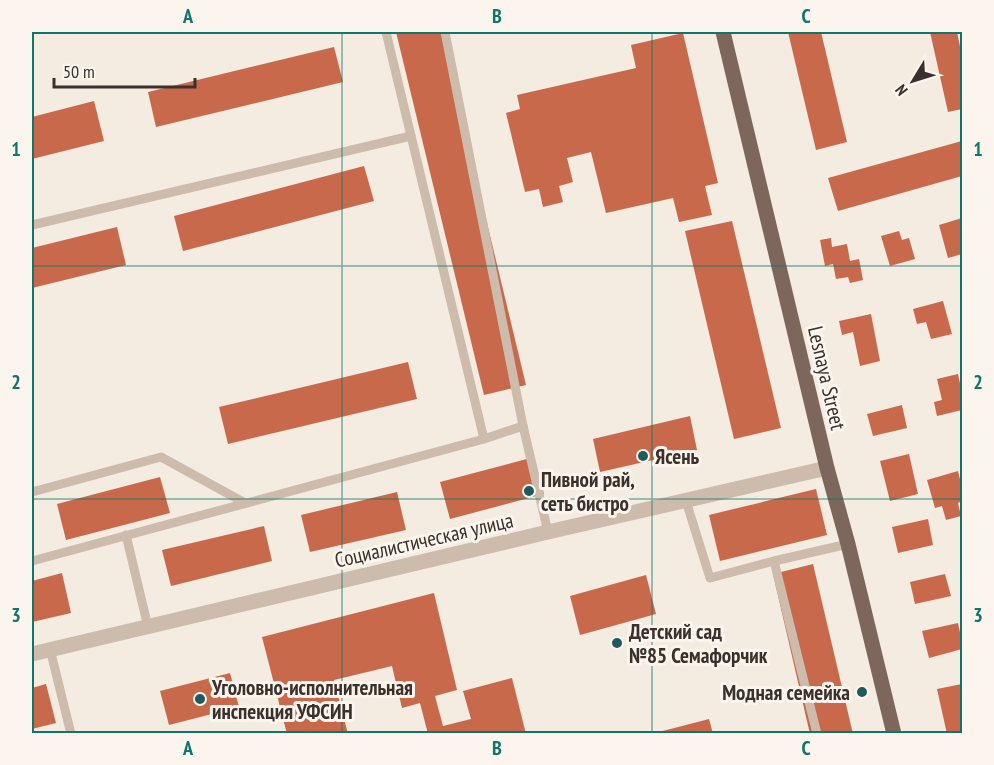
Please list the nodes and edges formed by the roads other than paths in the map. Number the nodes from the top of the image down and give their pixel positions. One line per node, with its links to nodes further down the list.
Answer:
1 (387, 32): 4 (lane)
2 (445, 32): 6 (lane)
3 (723, 32): 8 (main road, Lesnaya Street)
4 (411, 136): 5 (lane); 7 (lane)
5 (32, 225)
6 (523, 426): 7 (lane); 12 (lane)
7 (484, 439): 11 (lane)
8 (827, 468): 10 (street, Социалистическая улица); 14 (main road, Lesnaya Street)
9 (32, 492): 11 (lane)
10 (686, 501): 12 (street, Социалистическая улица); 16 (lane)
11 (245, 503): 13 (lane)
12 (548, 532): 17 (street, Социалистическая улица)
13 (126, 535): 15 (lane); 17 (lane)
14 (848, 544): 16 (lane); 22 (main road, Lesnaya Street)
15 (32, 561)
16 (774, 561): 21 (lane)
17 (148, 627): 18 (street, Социалистическая улица)
18 (51, 649): 19 (street, Социалистическая улица); 20 (lane)
19 (32, 654)
20 (71, 734)
21 (817, 734)
22 (894, 734)

